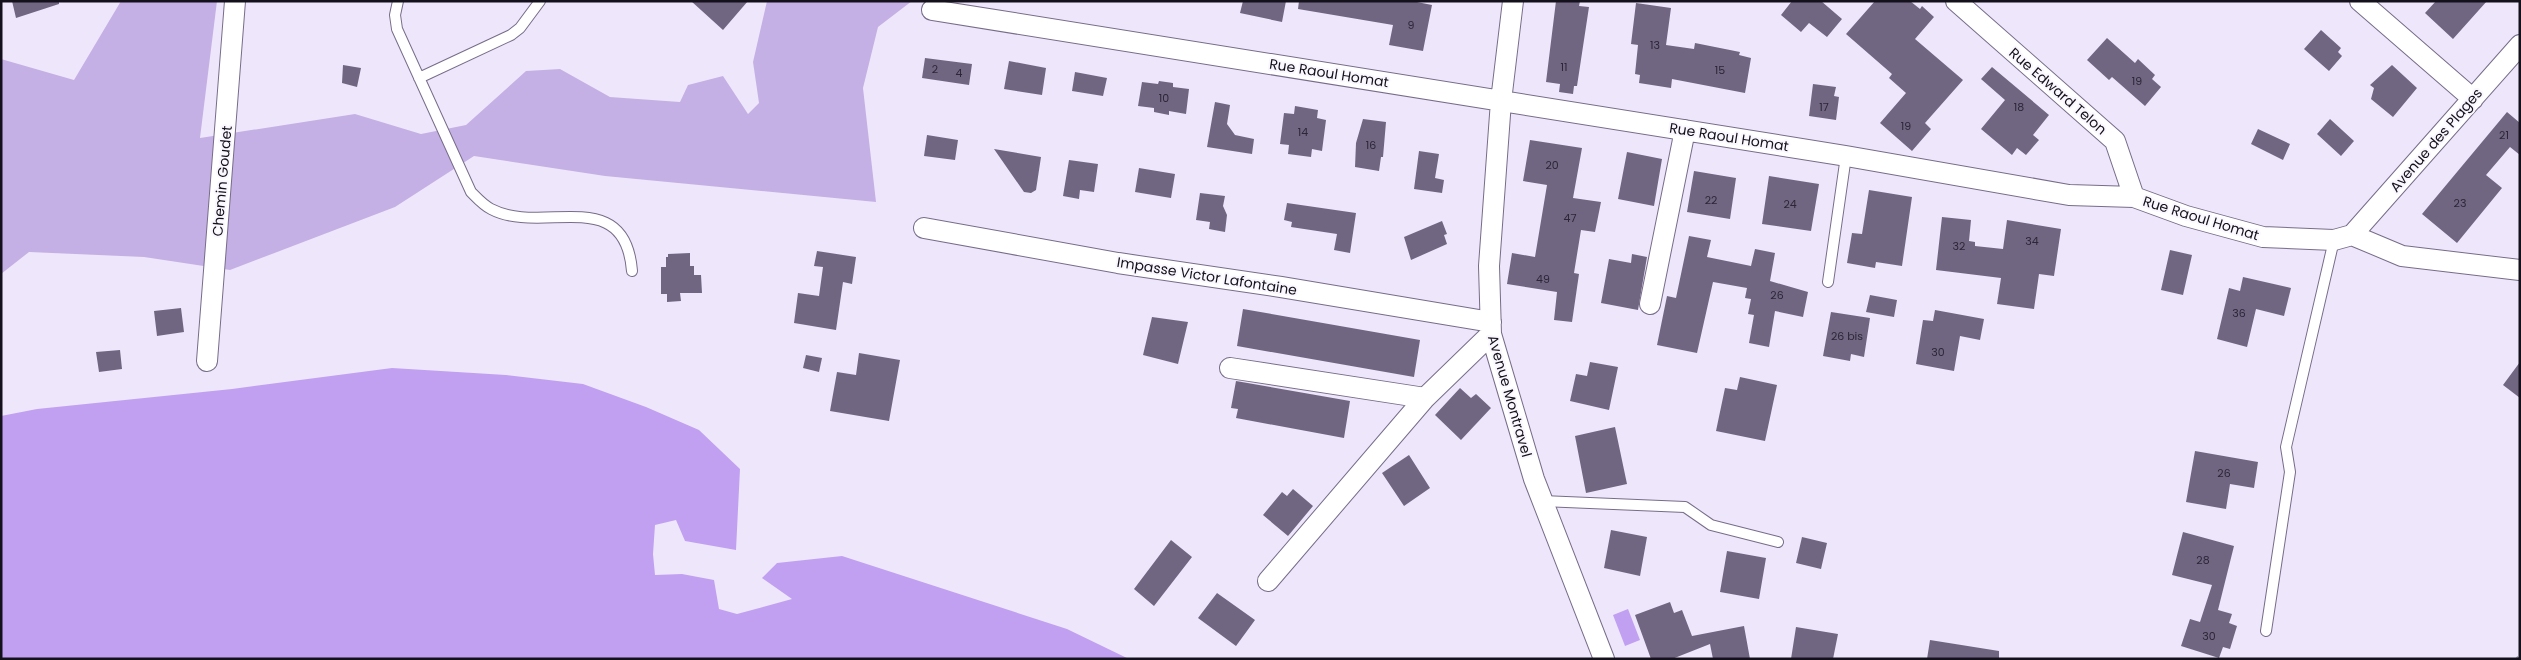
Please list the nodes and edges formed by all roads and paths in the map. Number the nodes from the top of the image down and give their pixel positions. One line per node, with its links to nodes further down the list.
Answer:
1 (235, 1): 22 (street, Chemin Goudet)
2 (398, 1): 9 (lane)
3 (540, 1): 9 (lane)
4 (1513, 1): 11 (street, Avenue Montravel)
5 (1956, 1): 14 (street, Rue Edward Telon)
6 (2360, 1): 10 (street)
7 (932, 10): 11 (street, Rue Raoul Homat)
8 (2520, 45): 10 (street, Avenue des Plages)
9 (419, 78): 18 (lane)
10 (2473, 99): 16 (street, Avenue des Plages)
11 (1502, 101): 12 (street, Rue Raoul Homat); 21 (street, Avenue Montravel)
12 (1685, 130): 13 (street, Rue Raoul Homat); 20 (street)
13 (1846, 156): 14 (street, Rue Raoul Homat); 19 (lane)
14 (2134, 197): 16 (street, Rue Raoul Homat)
15 (924, 228): 21 (street, Impasse Victor Lafontaine)
16 (2343, 238): 17 (street, Rue Raoul Homat); 28 (lane)
17 (2520, 270)
18 (632, 271)
19 (1828, 282)
20 (1650, 304)
21 (1491, 328): 24 (street); 25 (street, Avenue Montravel)
22 (207, 361)
23 (1230, 368): 24 (street)
24 (1425, 398): 27 (street)
25 (1542, 501): 26 (lane); 30 (street, Avenue Montravel)
26 (1778, 542)
27 (1268, 581)
28 (2266, 631)
29 (2520, 655): 31 (path)
30 (1604, 659)
31 (2517, 659)

